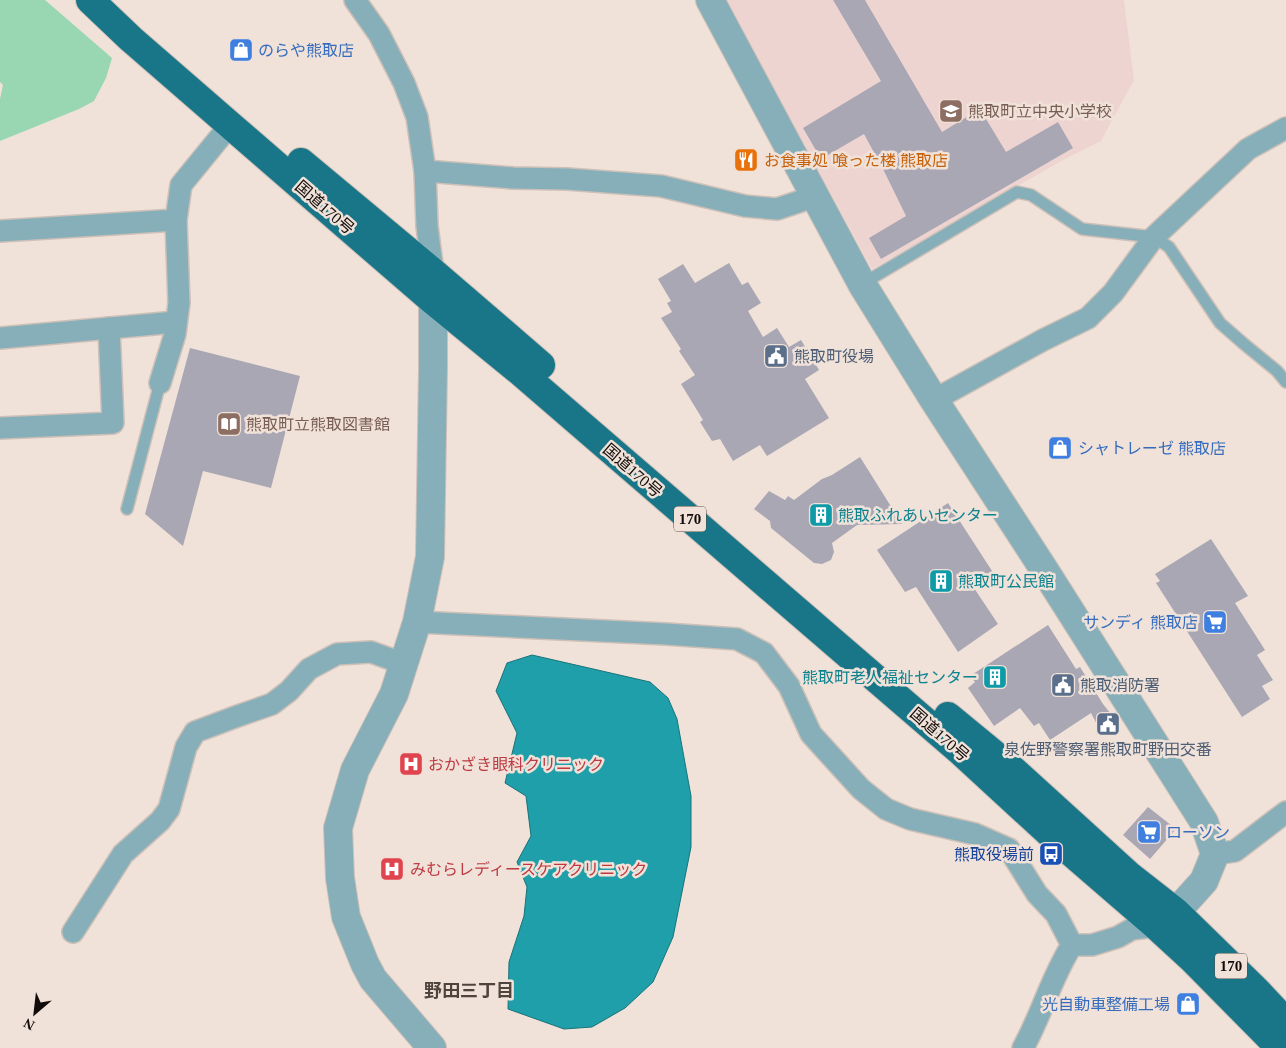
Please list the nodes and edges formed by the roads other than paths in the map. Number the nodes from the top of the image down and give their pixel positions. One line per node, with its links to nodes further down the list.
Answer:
1 (90, 0): 5 (highway, 国道170号 / 170)
2 (96, 0): 12 (highway, 国道170号 / 170)
3 (355, 0): 7 (street)
4 (710, 0): 8 (street)
5 (230, 125): 9 (street); 14 (highway, 国道170号 / 170)
6 (1286, 128): 11 (street)
7 (426, 171): 8 (street); 12 (street)
8 (815, 196): 13 (street)
9 (176, 220): 10 (street); 15 (street)
10 (0, 231)
11 (1154, 237): 13 (lane); 18 (lane); 20 (street)
12 (433, 272): 14 (street); 27 (highway, 国道170号 / 170)
13 (862, 284): 20 (street)
14 (432, 300): 23 (street); 27 (highway, 国道170号 / 170)
15 (176, 322): 16 (street); 19 (street)
16 (109, 328): 17 (street); 21 (street)
17 (0, 338)
18 (1286, 382)
19 (160, 383): 22 (lane)
20 (934, 400): 26 (street)
21 (0, 428)
22 (127, 509)
23 (417, 622): 24 (street); 29 (street)
24 (404, 664): 28 (street); 31 (street)
25 (1286, 812): 26 (street)
26 (1215, 854): 27 (street)
27 (1166, 919): 29 (street); 30 (highway, 国道170号 / 170); 33 (highway, 国道170号 / 170)
28 (73, 932)
29 (1072, 945): 32 (street)
30 (1286, 1022)
31 (432, 1048)
32 (1023, 1048)
33 (1280, 1048)

